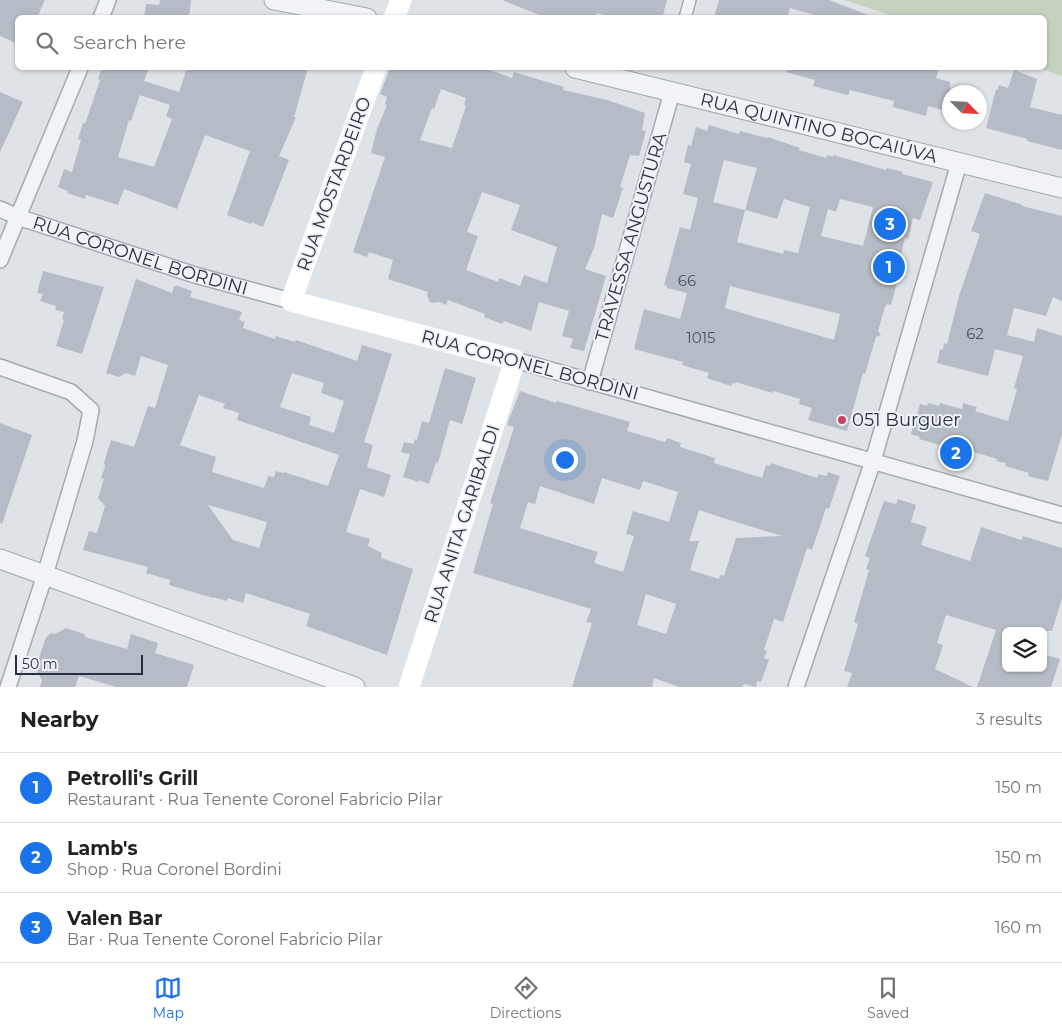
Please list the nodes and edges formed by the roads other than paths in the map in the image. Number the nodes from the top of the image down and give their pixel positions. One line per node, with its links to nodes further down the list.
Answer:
1 (108, 0): 5 (street)
2 (274, 0): 6 (street)
3 (401, 0): 7 (main road)
4 (690, 0): 8 (street)
5 (102, 15)
6 (352, 15)
7 (395, 15)
8 (686, 15)
9 (79, 70): 16 (street)
10 (375, 70): 18 (main road, RUA MOSTARDEIRO)
11 (584, 70): 12 (street, RUA QUINTINO BOCAIÚVA)
12 (672, 92): 13 (street, RUA QUINTINO BOCAIÚVA); 21 (street, TRAVESSA ANGUSTURA)
13 (959, 162): 14 (street, RUA QUINTINO BOCAIÚVA); 22 (street)
14 (1062, 188)
15 (0, 209): 16 (street, RUA CORONEL BORDINI)
16 (18, 217): 17 (street); 18 (street, RUA CORONEL BORDINI)
17 (0, 260)
18 (291, 301): 19 (main road, RUA CORONEL BORDINI)
19 (515, 360): 21 (street, RUA CORONEL BORDINI); 28 (main road, RUA ANITA GARIBALDI)
20 (0, 367): 25 (street)
21 (590, 382): 22 (street, RUA CORONEL BORDINI)
22 (873, 461): 23 (street, RUA CORONEL BORDINI); 29 (street)
23 (1062, 515)
24 (0, 559): 25 (street)
25 (45, 575): 26 (street); 27 (street)
26 (8, 687)
27 (355, 687)
28 (409, 687)
29 (796, 687)

